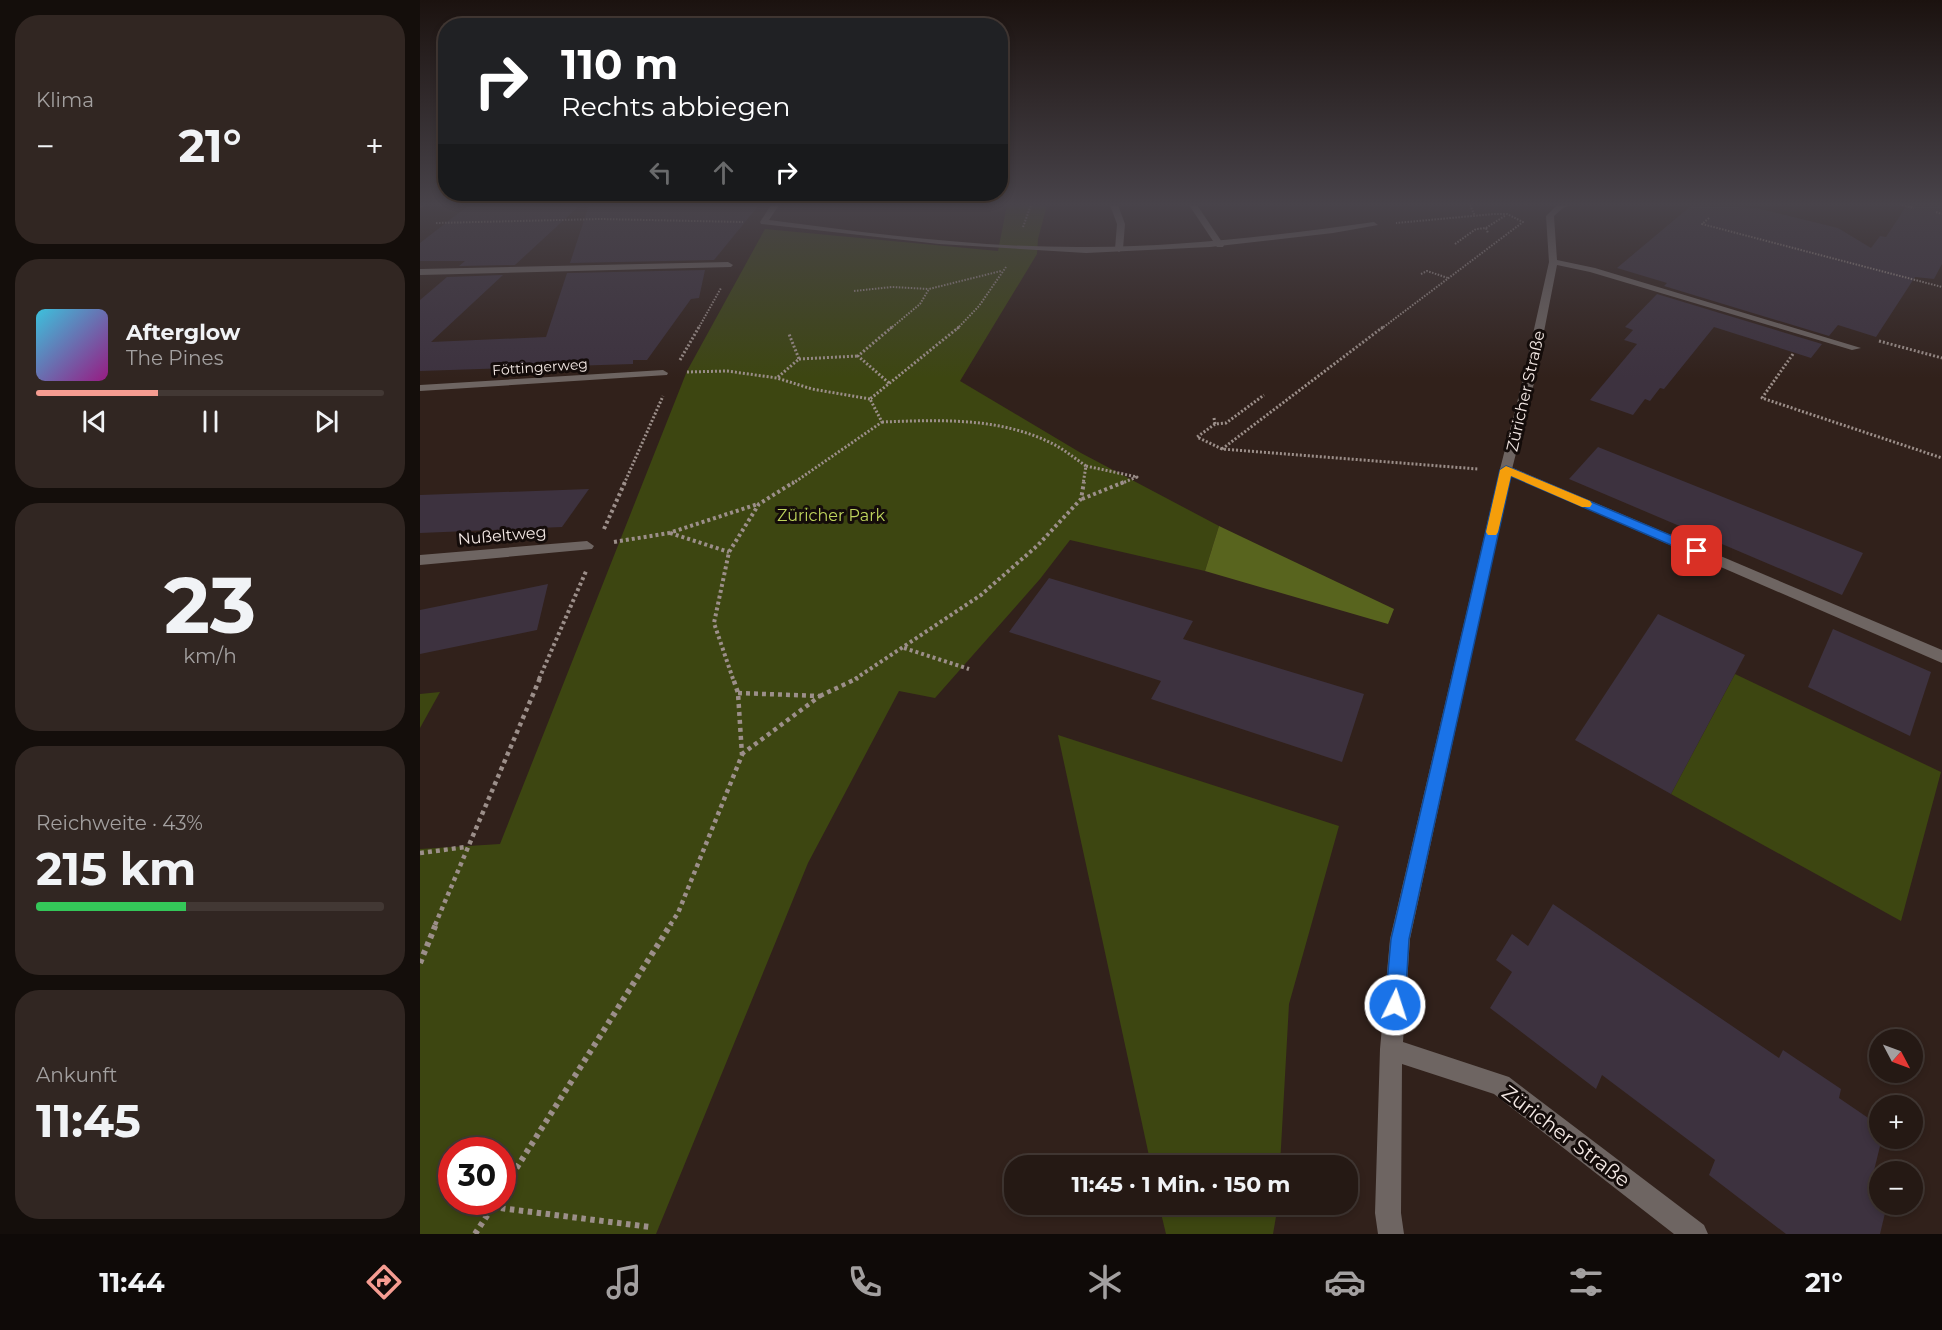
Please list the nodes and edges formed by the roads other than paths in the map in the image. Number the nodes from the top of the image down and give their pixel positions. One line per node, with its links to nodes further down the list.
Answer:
1 (1553, 262): 8 (street, Züricher Straße)
2 (1556, 263): 5 (street)
3 (728, 265): 4 (street)
4 (420, 272)
5 (1856, 348)
6 (663, 373): 7 (street, Föttingerweg)
7 (420, 388)
8 (1506, 470): 11 (street); 12 (street, Züricher Straße)
9 (587, 546): 10 (street, Nußeltweg)
10 (420, 560)
11 (1942, 657)
12 (1392, 1049): 13 (street, Züricher Straße); 14 (street, Züricher Straße)
13 (1391, 1234)
14 (1695, 1234)

